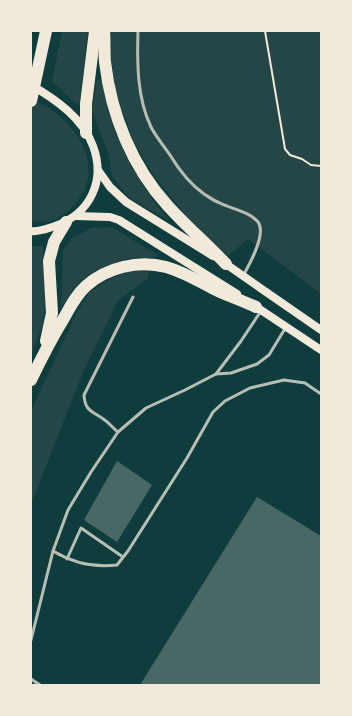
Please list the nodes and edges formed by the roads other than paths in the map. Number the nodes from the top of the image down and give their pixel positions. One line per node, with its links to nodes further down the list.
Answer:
1 (46, 31): 6 (highway)
2 (95, 31): 7 (highway)
3 (104, 31): 11 (highway)
4 (138, 31): 12 (lane)
5 (31, 85): 7 (main road)
6 (31, 101)
7 (86, 133): 8 (main road)
8 (98, 170): 9 (main road); 11 (main road)
9 (71, 219): 10 (main road); 14 (main road); 17 (highway)
10 (31, 231)
11 (226, 264): 12 (main road)
12 (243, 276): 16 (main road)
13 (133, 297): 22 (lane)
14 (259, 309): 15 (main road); 17 (highway); 19 (lane)
15 (286, 327): 18 (main road); 19 (lane)
16 (321, 330)
17 (45, 350): 20 (highway)
18 (321, 350)
19 (216, 374): 22 (lane)
20 (31, 380)
21 (321, 394): 24 (lane)
22 (118, 432): 23 (lane)
23 (52, 551): 25 (lane); 26 (lane)
24 (123, 557): 25 (lane); 25 (lane)
25 (67, 559)
26 (31, 640)
27 (31, 680): 28 (lane)
28 (40, 685)

